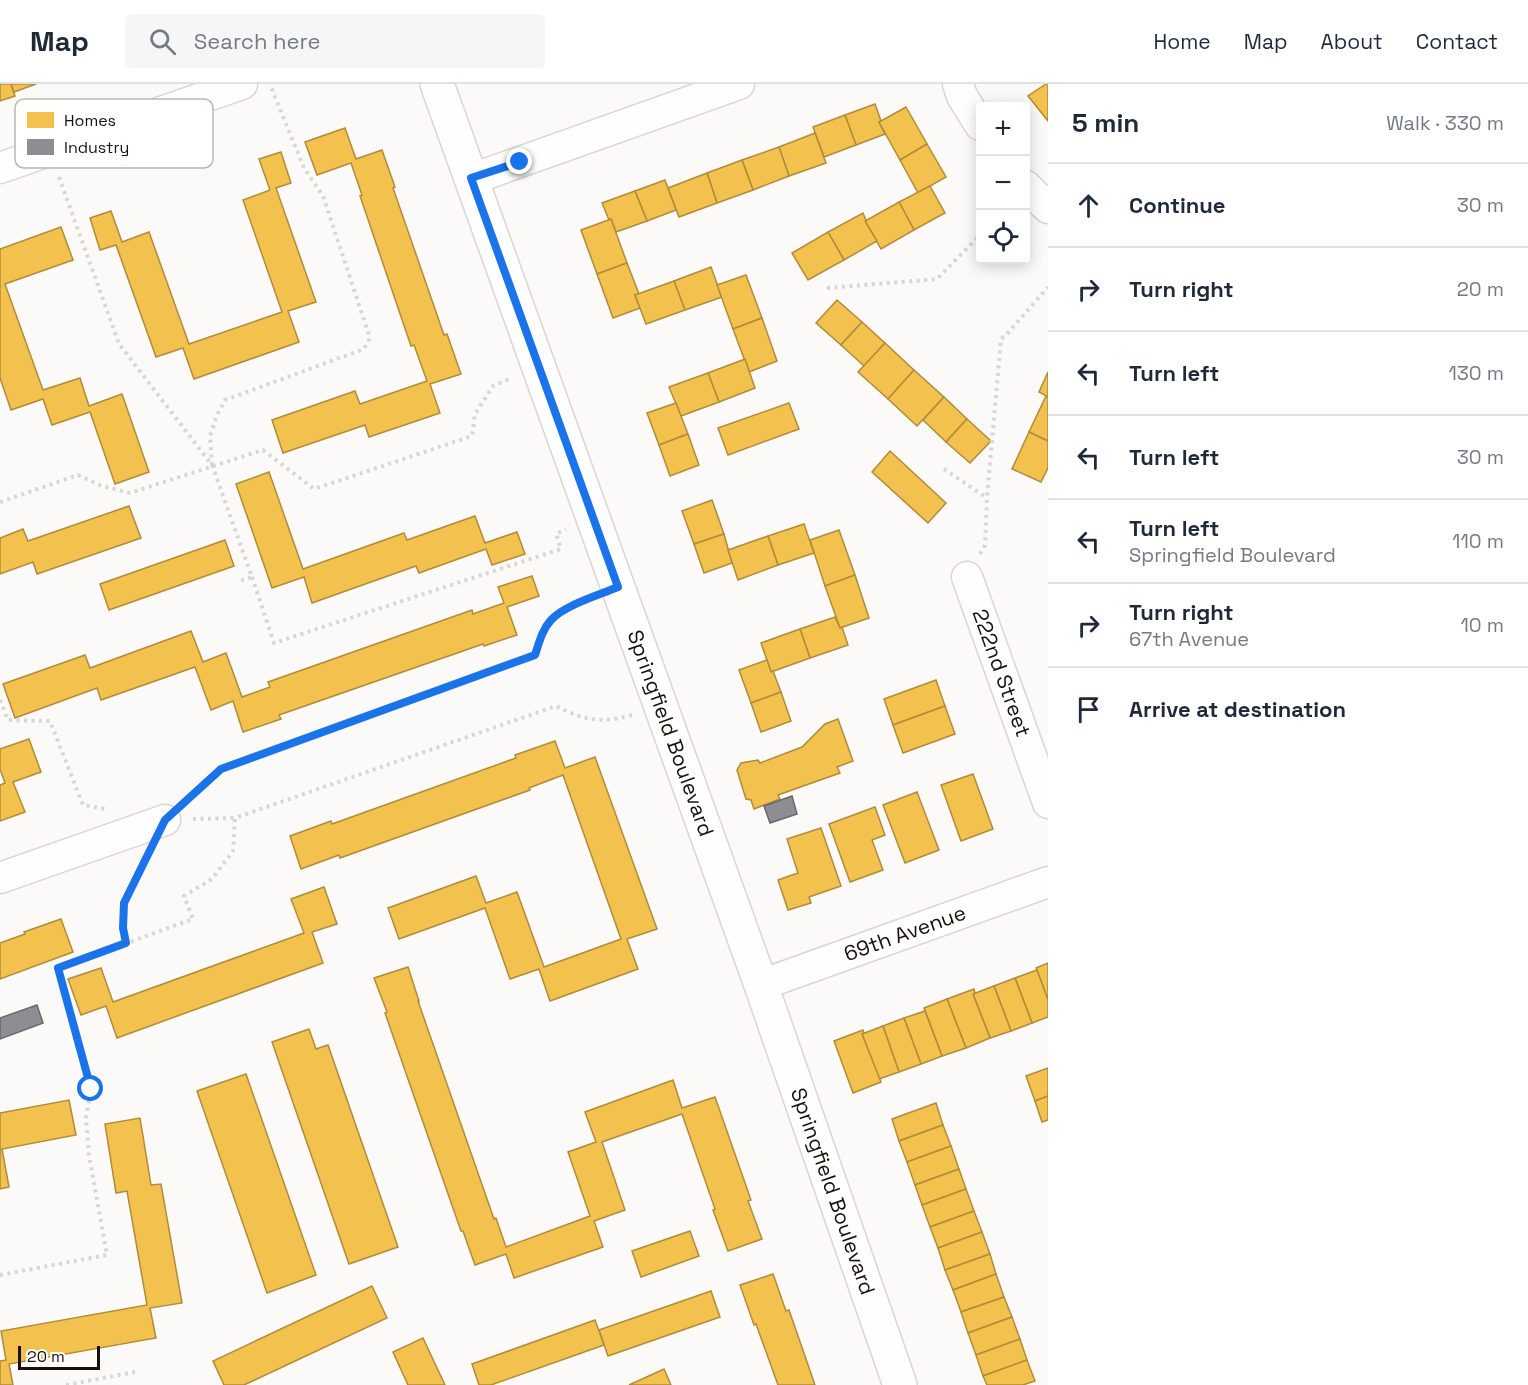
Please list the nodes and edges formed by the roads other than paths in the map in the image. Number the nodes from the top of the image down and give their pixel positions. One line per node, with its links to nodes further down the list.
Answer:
1 (242, 84): 5 (street)
2 (437, 84): 9 (main road, Springfield Boulevard)
3 (739, 84): 9 (street)
4 (958, 84): 6 (street)
5 (199, 99)
6 (976, 117)
7 (15, 163): 8 (street)
8 (0, 168)
9 (471, 178): 17 (main road, Springfield Boulevard)
10 (1030, 190): 11 (street)
11 (1048, 207)
12 (967, 577): 13 (street, 222nd Street)
13 (1048, 803)
14 (165, 820): 15 (street)
15 (0, 878)
16 (1048, 882): 17 (street, 69th Avenue)
17 (761, 985): 18 (main road, Springfield Boulevard)
18 (900, 1385)

